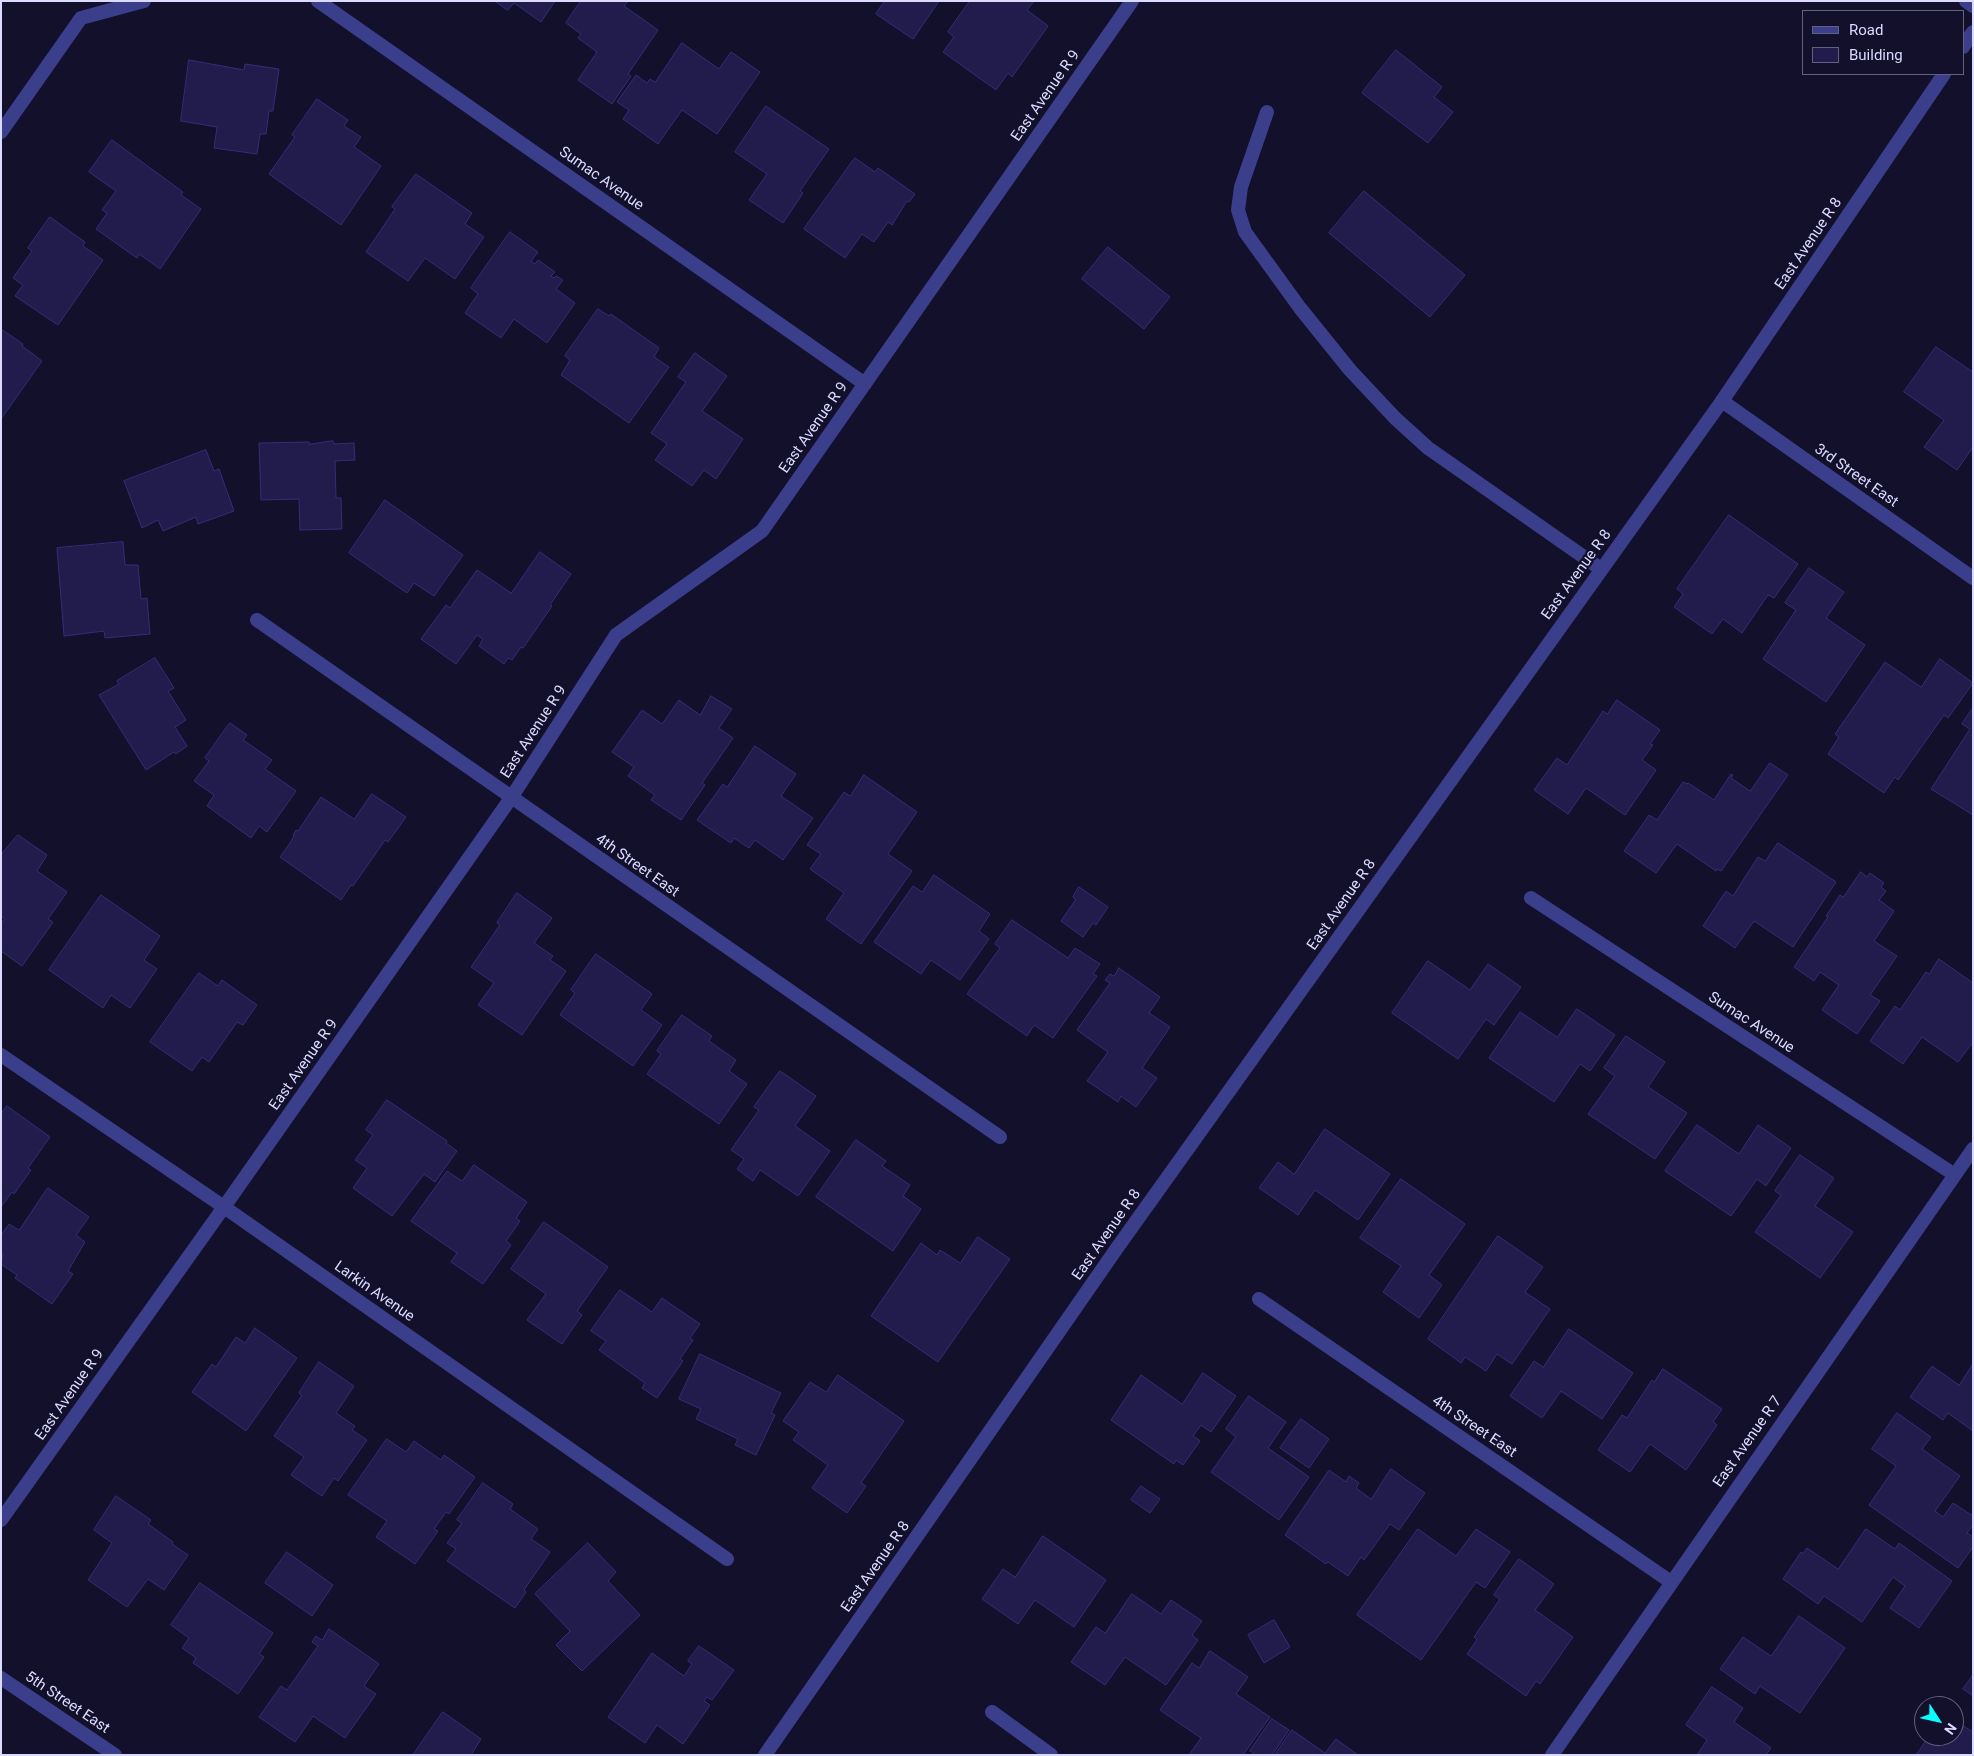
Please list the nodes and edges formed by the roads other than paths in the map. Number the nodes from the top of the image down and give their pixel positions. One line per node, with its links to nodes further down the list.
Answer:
1 (144, 1): 10 (street)
2 (318, 1): 11 (street, Sumac Avenue)
3 (1132, 1): 11 (street, East Avenue R 9)
4 (1966, 1): 5 (street)
5 (1973, 6)
6 (1973, 32): 7 (street)
7 (1964, 46)
8 (1943, 75): 12 (street, East Avenue R 8)
9 (1267, 112): 13 (street)
10 (1, 132)
11 (865, 384): 16 (street, East Avenue R 9)
12 (1722, 402): 13 (street, East Avenue R 8); 14 (street, 3rd Street East)
13 (1601, 569): 30 (street, East Avenue R 8)
14 (1973, 578)
15 (256, 620): 16 (street, 4th Street East)
16 (511, 798): 19 (street, 4th Street East); 22 (street, East Avenue R 9)
17 (1530, 898): 21 (street, Sumac Avenue)
18 (1, 1055): 22 (street, Larkin Avenue)
19 (1000, 1137)
20 (1973, 1149): 21 (street, East Avenue R 7)
21 (1955, 1174): 26 (street, East Avenue R 7)
22 (224, 1207): 24 (street, East Avenue R 9); 25 (street, Larkin Avenue)
23 (1259, 1299): 26 (street, 4th Street East)
24 (1, 1520)
25 (727, 1559)
26 (1671, 1582): 32 (street, East Avenue R 7)
27 (1, 1678): 29 (street, 5th Street East)
28 (992, 1712): 31 (street)
29 (115, 1755)
30 (765, 1755)
31 (1051, 1755)
32 (1552, 1755)

